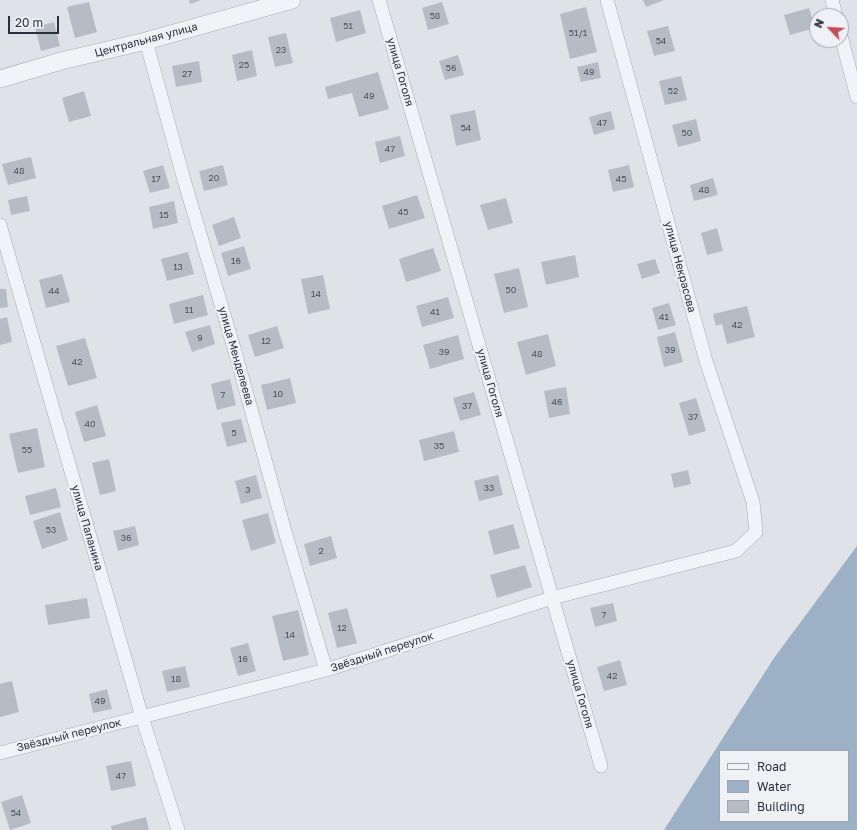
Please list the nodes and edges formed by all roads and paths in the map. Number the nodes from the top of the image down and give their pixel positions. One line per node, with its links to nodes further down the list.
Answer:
1 (292, 0): 4 (street, Центральная улица)
2 (379, 0): 10 (street, улица Гоголя)
3 (607, 0): 9 (street, улица Некрасова)
4 (146, 41): 6 (street, Центральная улица); 11 (street, улица Менделеева)
5 (844, 48): 7 (street)
6 (0, 79)
7 (857, 97)
8 (0, 225): 12 (street, улица Папанина)
9 (756, 532): 10 (street, Звёздный переулок)
10 (552, 598): 11 (street, Звёздный переулок); 14 (street, улица Гоголя)
11 (326, 670): 12 (street, Звёздный переулок)
12 (142, 717): 13 (street, Звёздный переулок); 15 (street, улица Папанина)
13 (0, 753)
14 (601, 766)
15 (178, 830)

